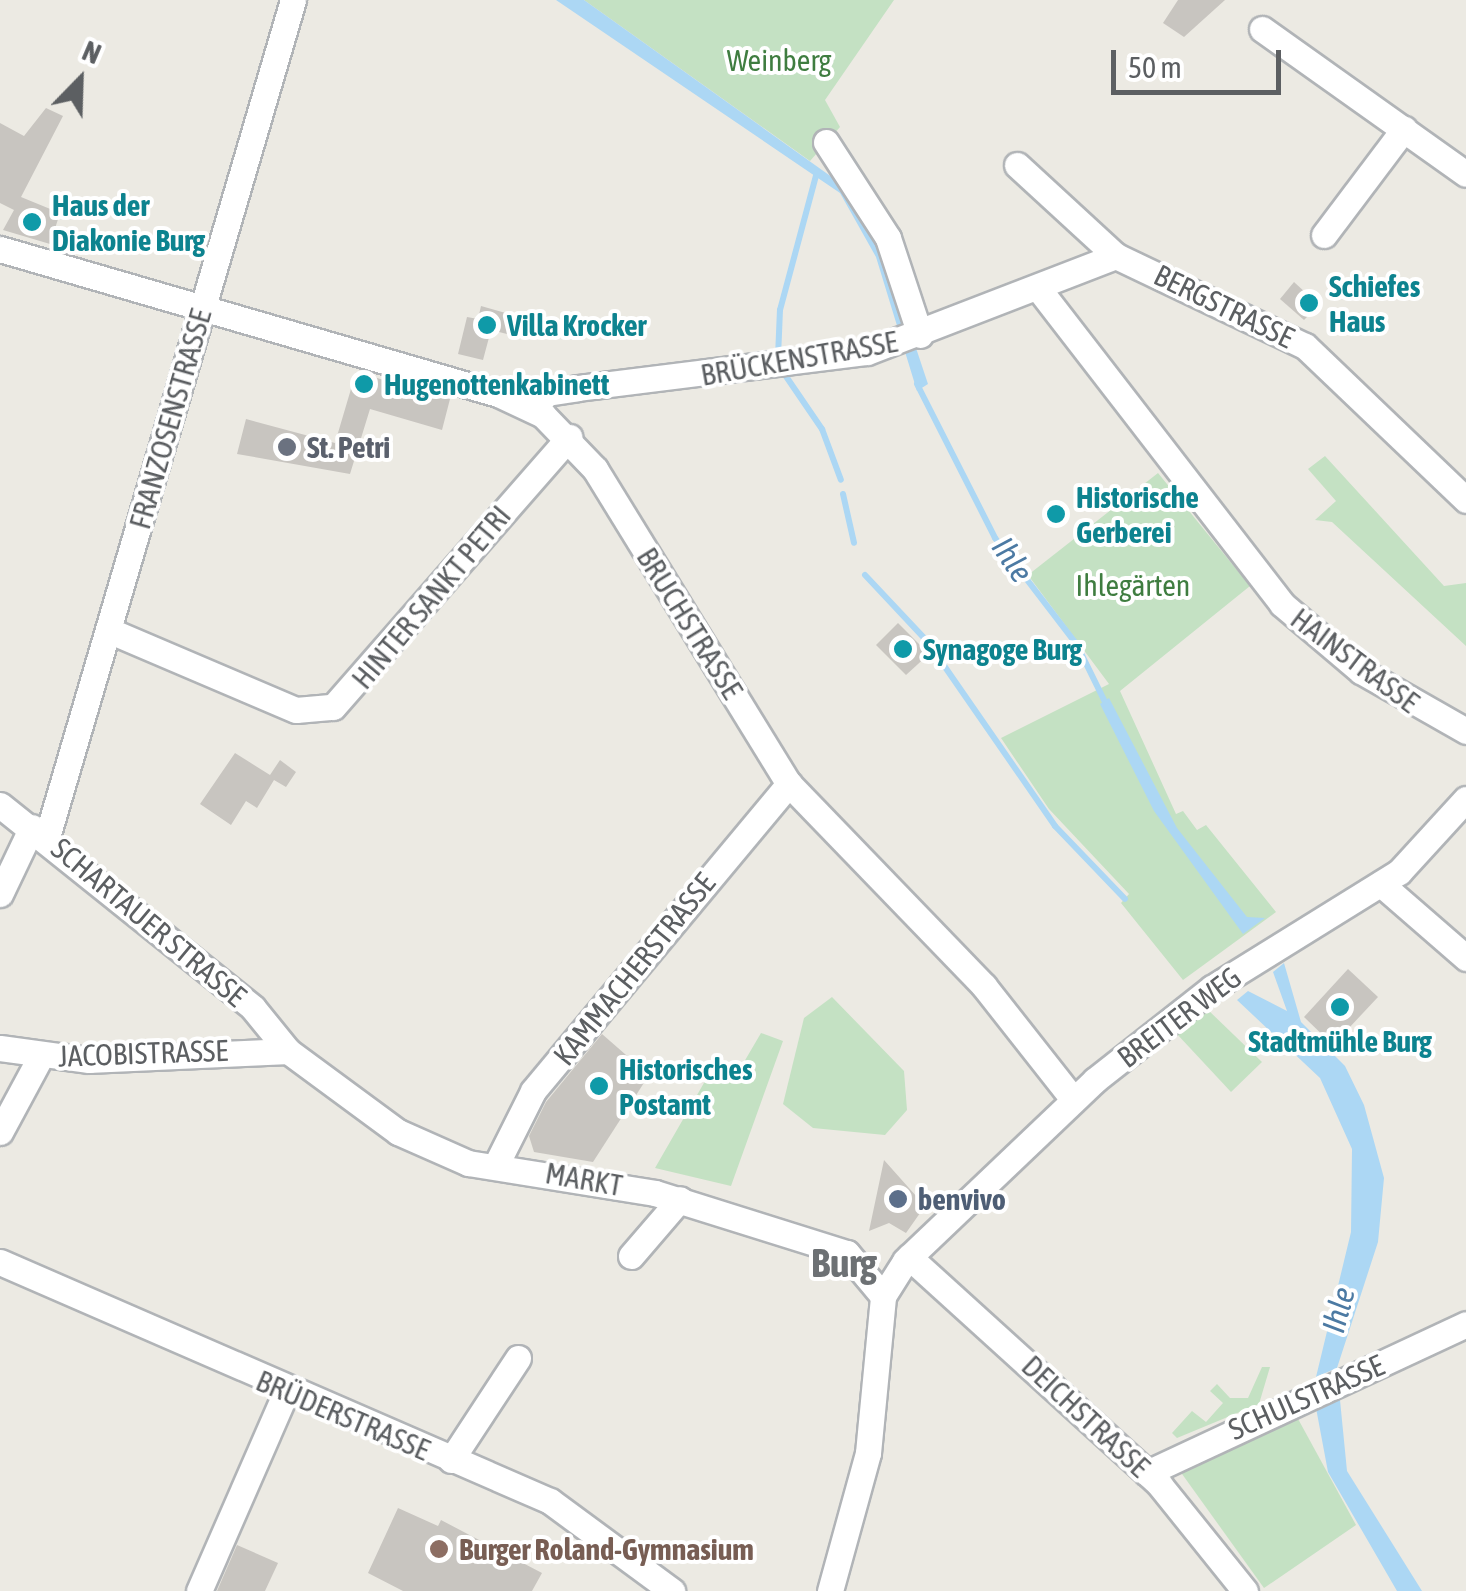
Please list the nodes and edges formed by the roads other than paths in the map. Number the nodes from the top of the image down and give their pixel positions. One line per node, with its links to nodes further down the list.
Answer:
1 (293, 0): 11 (street, FRANZOSENSTRASSE)
2 (1262, 29): 3 (street)
3 (1404, 129): 6 (street); 7 (street)
4 (826, 142): 12 (street)
5 (1017, 165): 9 (street, BERGSTRASSE)
6 (1466, 174)
7 (1324, 234)
8 (0, 249): 11 (street, BRUCHSTRASSE)
9 (1116, 256): 10 (street, BRÜCKENSTRASSE); 15 (street, BERGSTRASSE)
10 (1038, 288): 12 (street, BRÜCKENSTRASSE); 17 (street, HAINSTRASSE)
11 (203, 308): 13 (street, BRUCHSTRASSE); 16 (street, FRANZOSENSTRASSE)
12 (910, 339): 13 (street, BRÜCKENSTRASSE)
13 (532, 408): 14 (street, BRUCHSTRASSE)
14 (569, 437): 16 (street, HINTER SANKT PETRI); 18 (street, BRUCHSTRASSE)
15 (1466, 500)
16 (108, 630): 21 (street, FRANZOSENSTRASSE)
17 (1466, 731)
18 (789, 784): 28 (street, BRUCHSTRASSE); 30 (street, KAMMACHERSTRASSE)
19 (1466, 800): 22 (street, BREITER WEG)
20 (0, 804): 21 (street, SCHARTAUER STRASSE)
21 (39, 832): 23 (street, FRANZOSENSTRASSE); 26 (street, SCHARTAUER STRASSE)
22 (1382, 884): 24 (street); 28 (street, BREITER WEG)
23 (0, 894)
24 (1466, 958)
25 (0, 1048): 27 (street, JACOBISTRASSE)
26 (288, 1051): 27 (street, JACOBISTRASSE); 30 (street, MARKT)
27 (41, 1056): 29 (street)
28 (1073, 1099): 34 (street, BREITER WEG)
29 (0, 1132)
30 (496, 1166): 31 (street, MARKT)
31 (680, 1199): 32 (street, MARKT); 33 (street)
32 (848, 1253): 34 (street, MARKT); 36 (street)
33 (631, 1256)
34 (909, 1257): 36 (street, BREITER WEG); 41 (street, DEICHSTRASSE)
35 (0, 1262): 39 (street, BRÜDERSTRASSE)
36 (883, 1296): 44 (street)
37 (1466, 1324): 41 (street, SCHULSTRASSE)
38 (518, 1358): 40 (street)
39 (286, 1392): 40 (street, BRÜDERSTRASSE); 42 (street)
40 (451, 1460): 43 (street, BRÜDERSTRASSE)
41 (1148, 1473): 45 (street, DEICHSTRASSE)
42 (199, 1591)
43 (672, 1591)
44 (830, 1591)
45 (1245, 1591)

